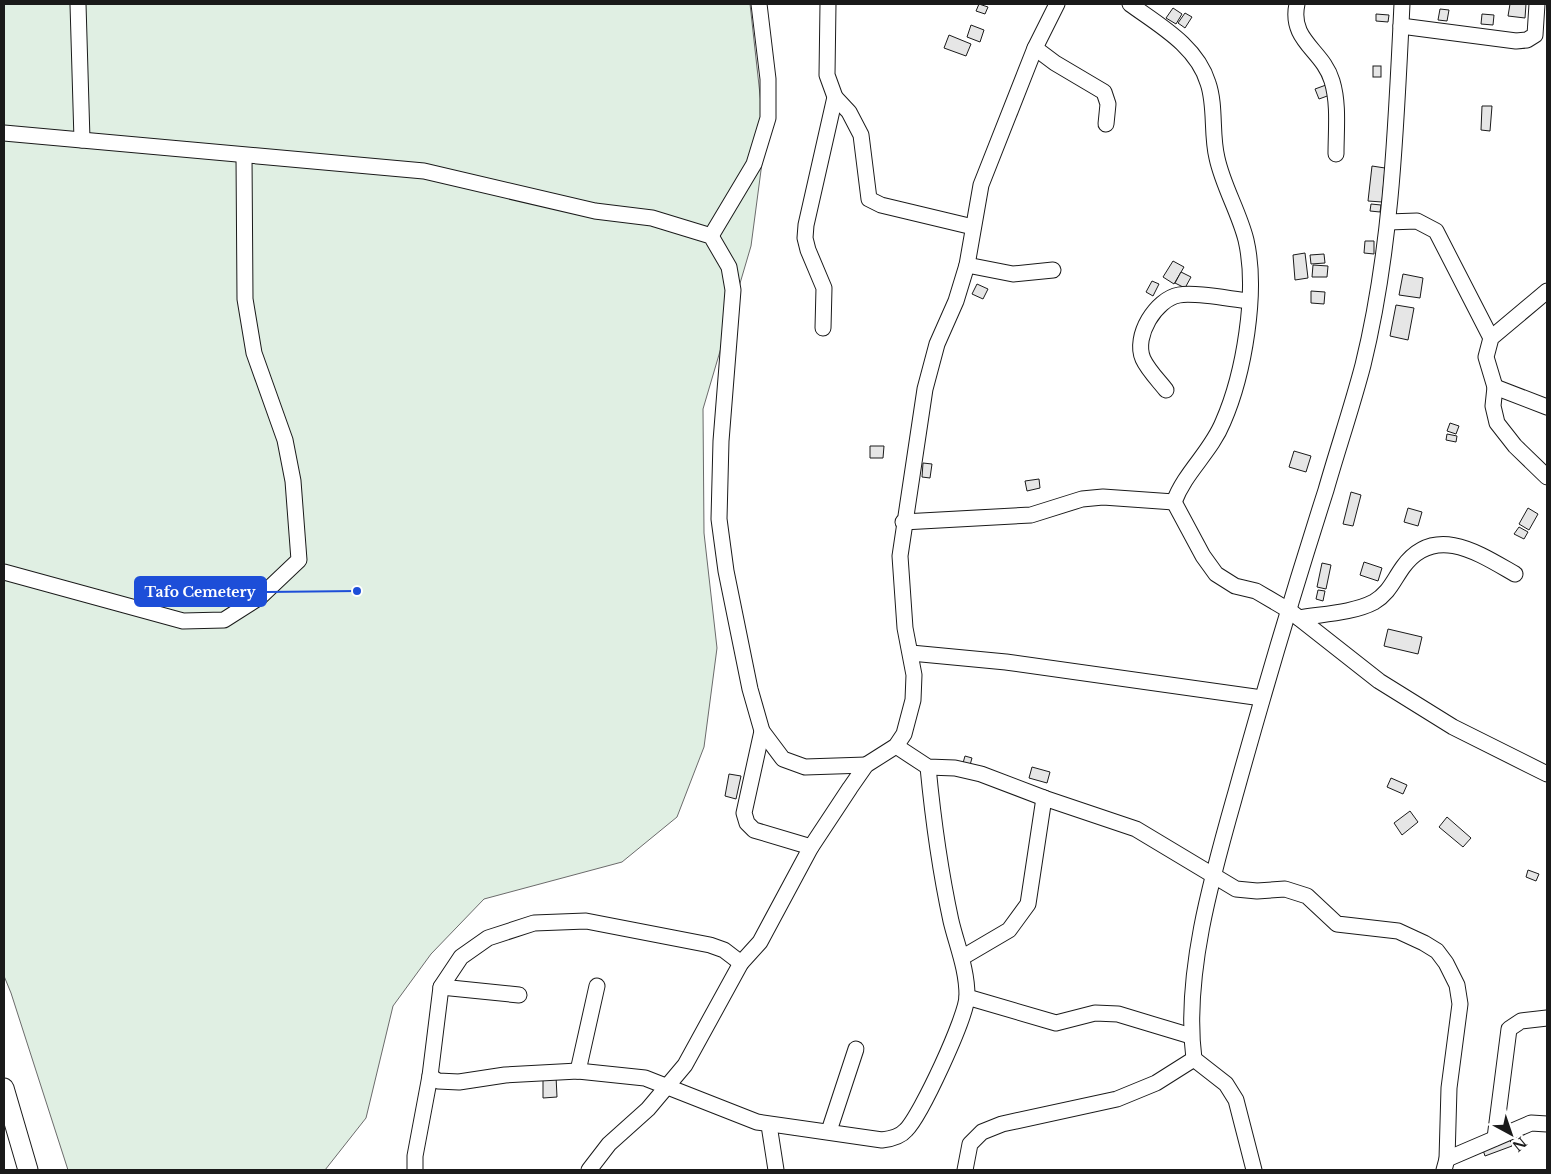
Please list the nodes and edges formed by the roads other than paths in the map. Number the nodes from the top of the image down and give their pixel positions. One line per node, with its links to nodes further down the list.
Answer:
1 (78, 4): 14 (street)
2 (759, 4): 19 (street)
3 (828, 4): 11 (street)
4 (1057, 4): 10 (street)
5 (1130, 4): 23 (street)
6 (1296, 4): 15 (street)
7 (1402, 4): 9 (street)
8 (1537, 4): 9 (street)
9 (1401, 26): 17 (street)
10 (1035, 48): 12 (street); 18 (street)
11 (835, 97): 18 (street); 24 (street)
12 (1106, 124)
13 (4, 132): 14 (street)
14 (82, 140): 16 (street)
15 (1336, 154)
16 (244, 156): 19 (street); 32 (street)
17 (1388, 222): 25 (street); 34 (street)
18 (973, 227): 20 (street)
19 (711, 236): 37 (street)
20 (967, 265): 21 (street); 31 (street)
21 (1053, 270)
22 (1547, 291): 25 (street)
23 (1248, 301): 27 (street); 30 (street)
24 (823, 328)
25 (1490, 338): 26 (street)
26 (1495, 387): 28 (street); 29 (street)
27 (1166, 390)
28 (1547, 407)
29 (1547, 477)
30 (1174, 502): 31 (street); 34 (street)
31 (903, 522): 35 (street)
32 (4, 572)
33 (1515, 574): 34 (street)
34 (1294, 614): 36 (street); 41 (street)
35 (911, 653): 36 (street); 38 (street)
36 (1262, 698): 44 (street)
37 (762, 732): 39 (street); 43 (street)
38 (896, 746): 39 (street); 40 (street)
39 (866, 766): 43 (street)
40 (928, 767): 42 (street); 45 (street)
41 (1547, 774)
42 (1044, 798): 44 (street); 45 (street)
43 (811, 847): 46 (street)
44 (1213, 875): 52 (street); 63 (street)
45 (963, 956): 50 (street)
46 (741, 963): 48 (street); 57 (street)
47 (596, 986): 55 (street)
48 (441, 987): 49 (street); 56 (street)
49 (519, 995)
50 (967, 998): 52 (street); 61 (street)
51 (1547, 1018): 62 (street)
52 (1191, 1036): 54 (street)
53 (856, 1049): 61 (street)
54 (1194, 1059): 68 (street); 69 (street)
55 (578, 1070): 56 (street); 57 (street)
56 (430, 1076): 65 (street)
57 (668, 1086): 60 (street); 66 (street)
58 (4, 1088): 64 (main road)
59 (1547, 1124): 62 (street)
60 (769, 1125): 61 (street); 67 (street)
61 (829, 1131)
62 (1495, 1138): 63 (street)
63 (1445, 1165)
64 (28, 1170)
65 (416, 1170)
66 (589, 1170)
67 (776, 1170)
68 (964, 1170)
69 (1254, 1170)

